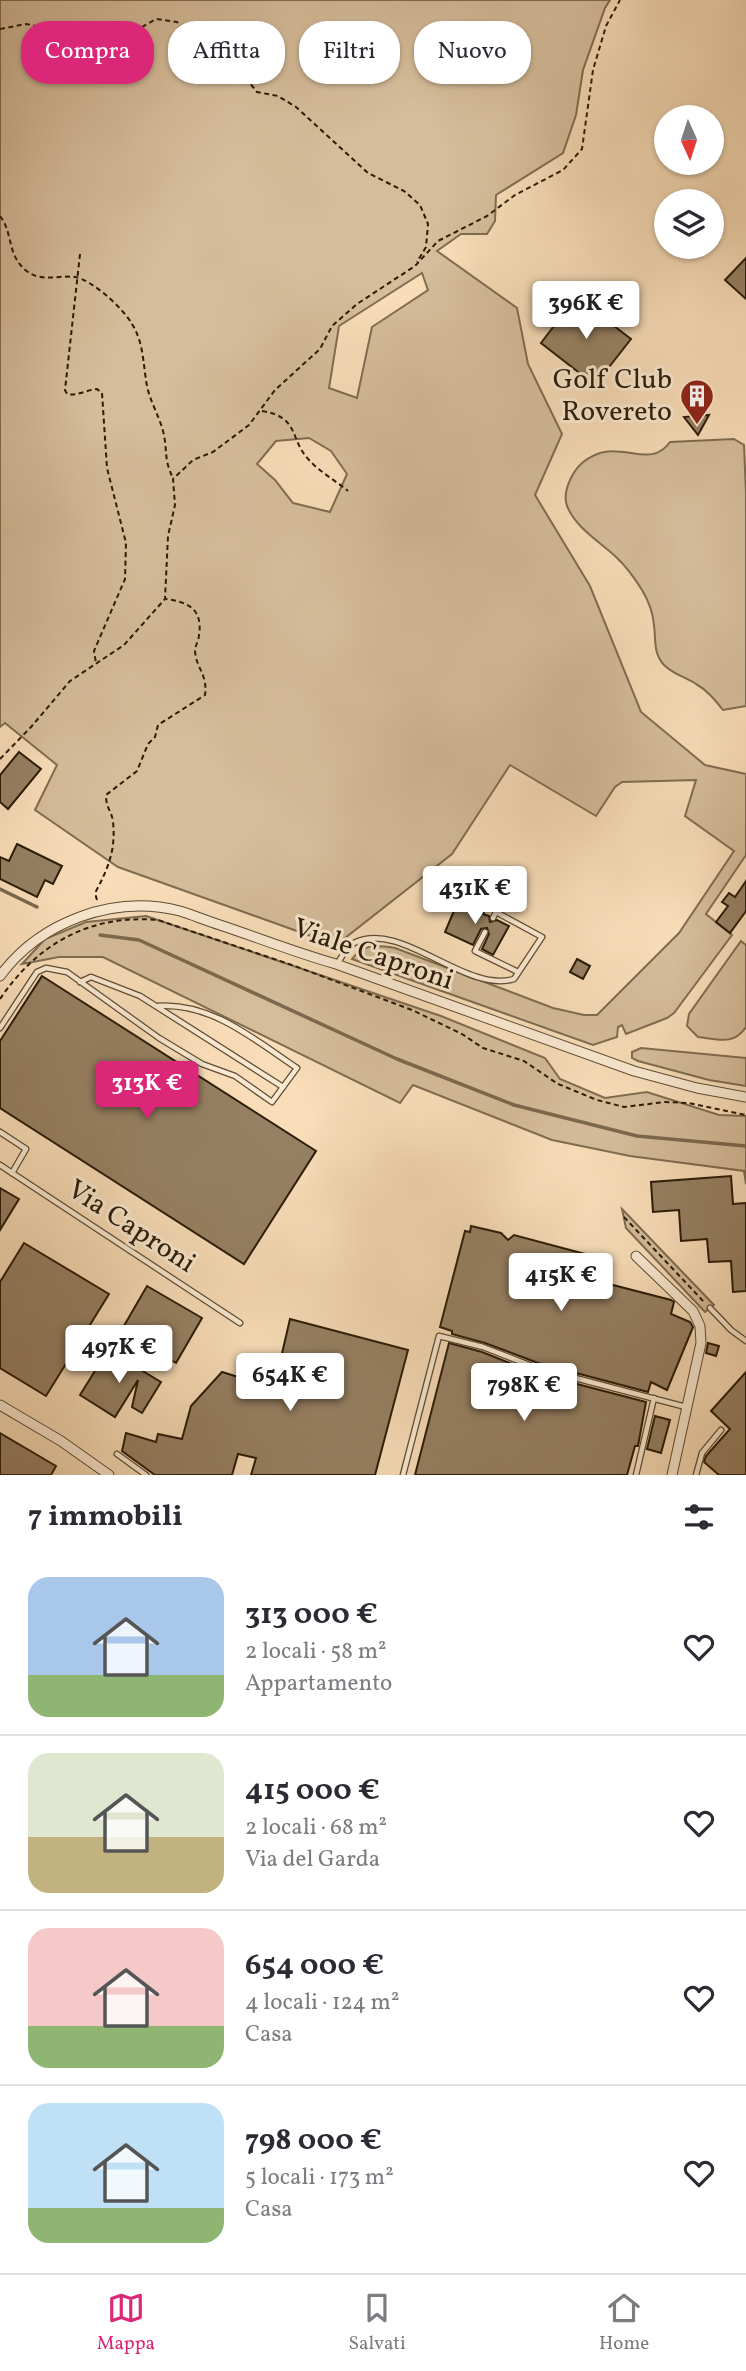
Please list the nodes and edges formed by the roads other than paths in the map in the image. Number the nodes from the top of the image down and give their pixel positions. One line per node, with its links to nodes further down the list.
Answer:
1 (493, 918): 4 (lane)
2 (485, 933): 4 (lane)
3 (336, 964): 4 (lane); 5 (street, Viale Caproni); 10 (street, Viale Caproni)
4 (518, 972)
5 (0, 976)
6 (80, 982): 7 (lane); 8 (lane); 9 (lane)
7 (157, 1006): 9 (lane); 9 (lane)
8 (0, 1028)
9 (283, 1087)
10 (746, 1097)
11 (0, 1132): 13 (lane)
12 (0, 1165): 13 (lane, Via Caproni)
13 (12, 1173): 16 (lane, Via Caproni)
14 (636, 1256): 20 (street)
15 (710, 1308): 17 (lane)
16 (240, 1323)
17 (746, 1341)
18 (654, 1398): 20 (lane); 25 (lane); 26 (lane)
19 (0, 1405): 23 (street)
20 (688, 1407): 27 (street)
21 (722, 1430): 28 (lane)
22 (117, 1454): 24 (lane)
23 (109, 1475)
24 (146, 1475)
25 (402, 1475)
26 (636, 1475)
27 (672, 1475)
28 (696, 1475)

